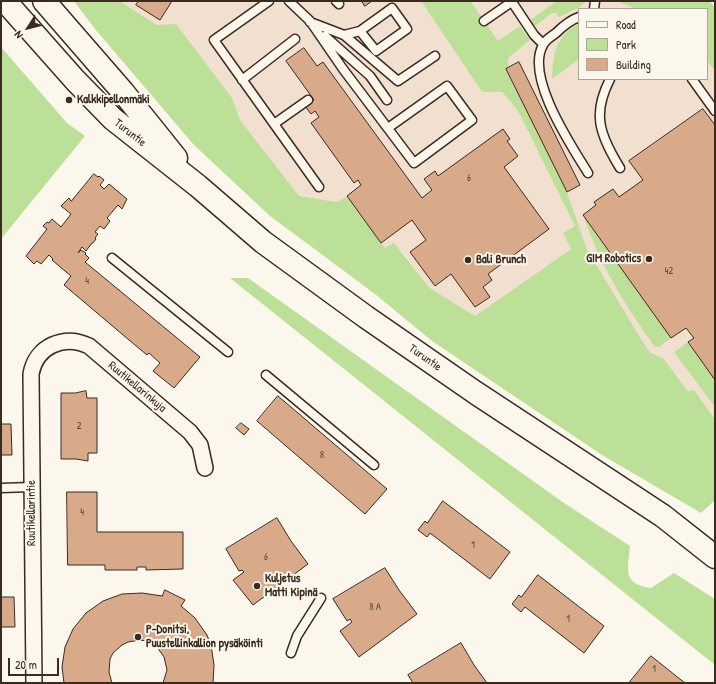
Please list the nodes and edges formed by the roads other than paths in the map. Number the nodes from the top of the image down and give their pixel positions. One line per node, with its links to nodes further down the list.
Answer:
1 (5, 1): 24 (main road, Turuntie)
2 (44, 1): 24 (main road, Turuntie)
3 (269, 1): 14 (lane)
4 (289, 1): 7 (lane)
5 (513, 2): 8 (lane); 12 (lane)
6 (578, 18): 12 (lane)
7 (310, 21): 10 (lane); 18 (lane); 21 (lane)
8 (484, 21)
9 (360, 31): 9 (lane); 10 (lane)
10 (344, 35): 13 (lane)
11 (296, 39): 14 (lane)
12 (543, 44): 23 (lane)
13 (435, 56)
14 (242, 80): 20 (lane)
15 (610, 80): 22 (lane)
16 (693, 80): 19 (lane)
17 (308, 100): 20 (lane)
18 (387, 100)
19 (715, 111)
20 (274, 124): 25 (lane)
21 (388, 128): 21 (lane)
22 (620, 168)
23 (588, 173)
24 (198, 186): 34 (main road, Turuntie)
25 (319, 187)
26 (112, 258): 28 (lane)
27 (46, 349): 31 (street, Ruutikellarinkuja); 32 (street, Ruutikellarintie)
28 (228, 352)
29 (266, 375): 30 (lane)
30 (374, 465)
31 (205, 468)
32 (32, 487): 33 (lane); 39 (street, Ruutikellarintie)
33 (1, 488)
34 (663, 516): 35 (main road, Turuntie); 36 (main road, Turuntie)
35 (715, 543)
36 (715, 557)
37 (321, 598): 38 (lane)
38 (291, 653)
39 (34, 683)

